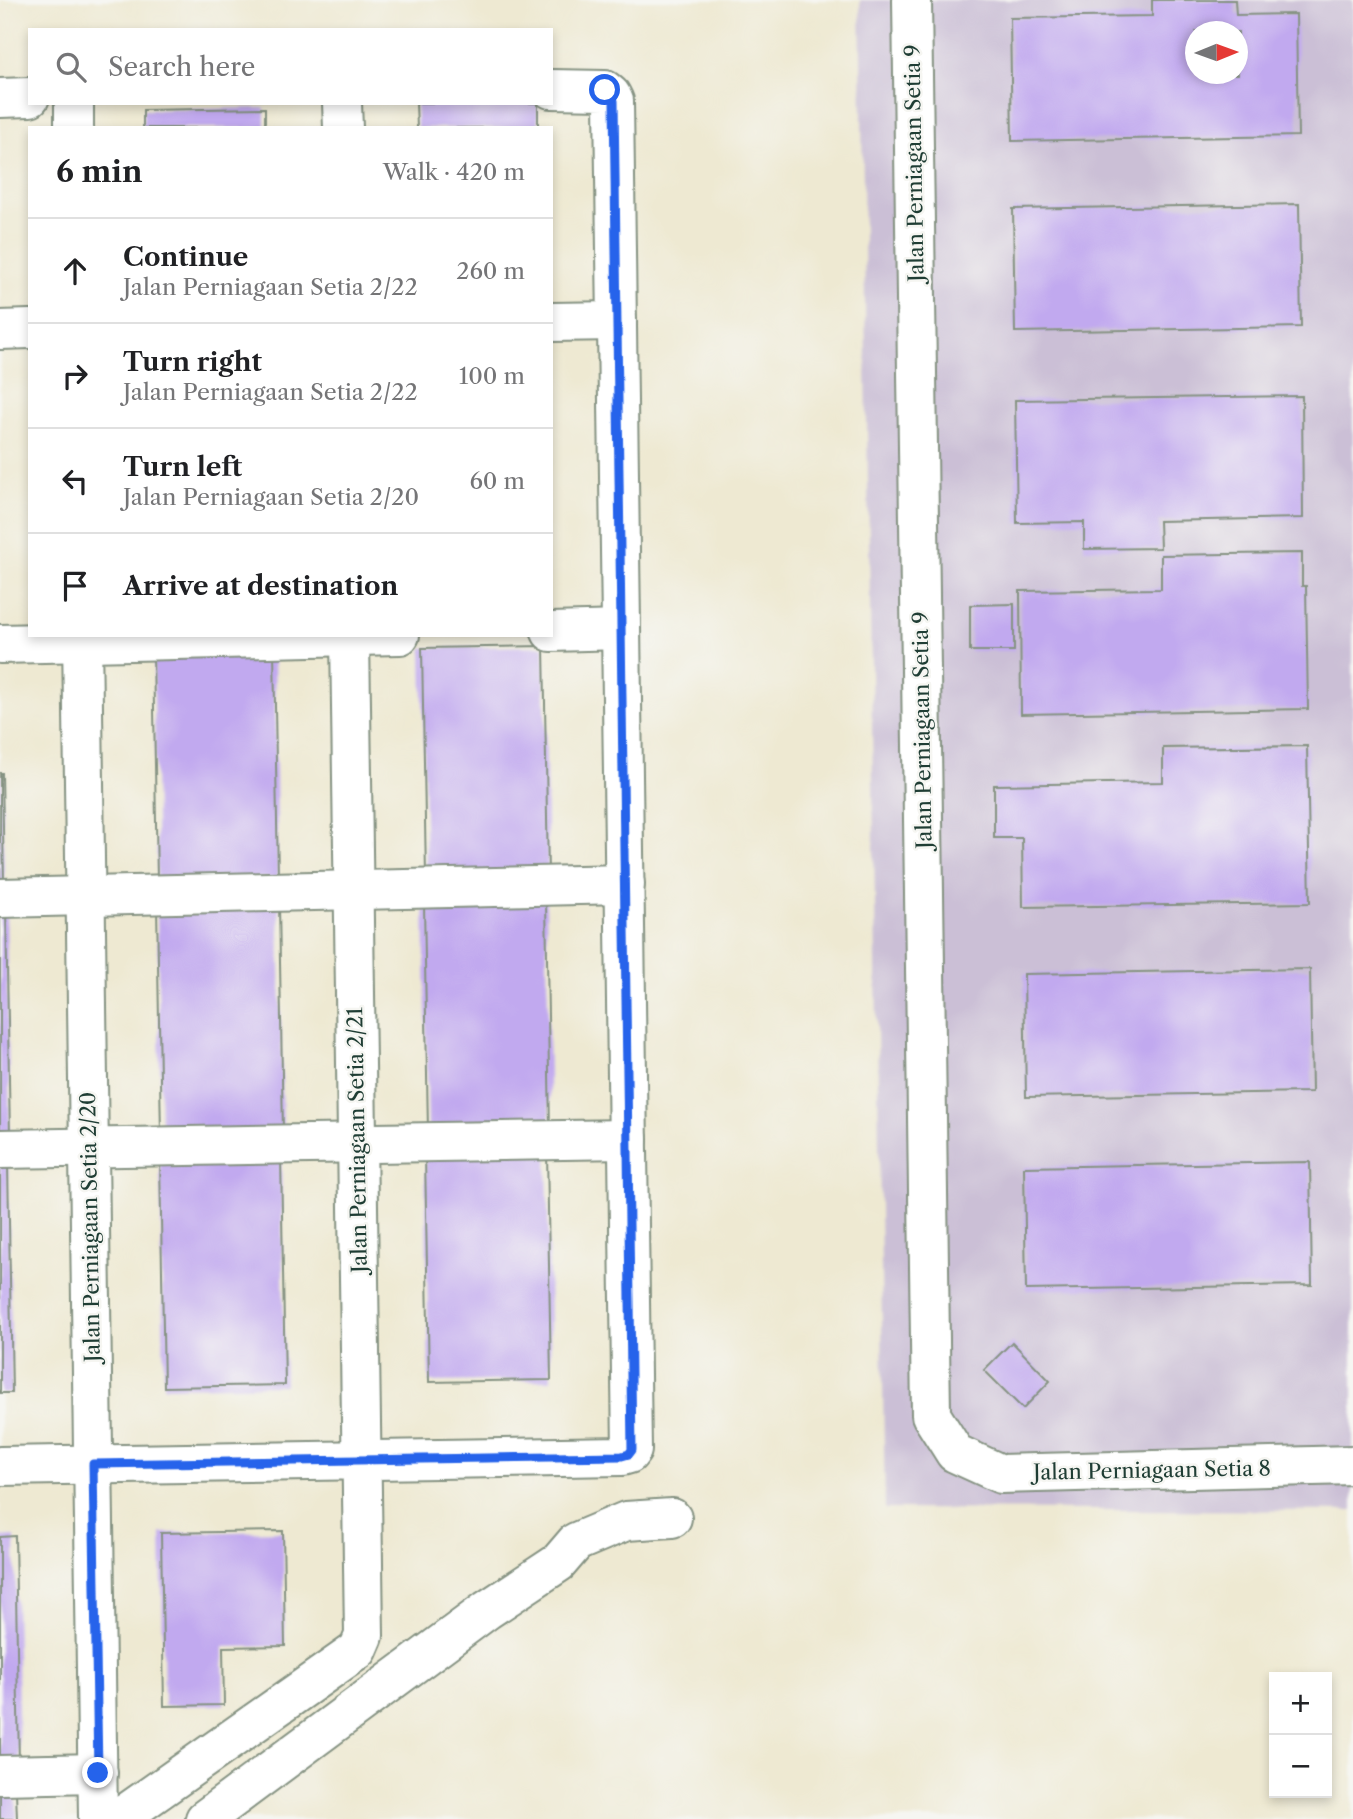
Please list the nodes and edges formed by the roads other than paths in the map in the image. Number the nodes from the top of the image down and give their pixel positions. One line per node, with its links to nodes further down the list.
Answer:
1 (912, 0): 27 (street, Jalan Perniagaan Setia 9)
2 (553, 89): 9 (street)
3 (28, 97): 4 (street)
4 (0, 98)
5 (74, 105): 7 (street)
6 (342, 105): 8 (street)
7 (74, 126)
8 (343, 126)
9 (617, 321): 10 (street); 13 (street)
10 (553, 322)
11 (28, 329): 12 (street)
12 (0, 330)
13 (621, 631): 14 (street); 19 (street)
14 (553, 632)
15 (261, 637): 17 (street)
16 (350, 637): 20 (street, Jalan Perniagaan Setia 2/21)
17 (82, 639): 18 (street); 21 (street, Jalan Perniagaan Setia 2/20)
18 (0, 644)
19 (625, 884): 20 (street); 23 (street)
20 (354, 890): 21 (street); 24 (street, Jalan Perniagaan Setia 2/21)
21 (86, 896): 22 (street); 25 (street, Jalan Perniagaan Setia 2/20)
22 (0, 898)
23 (628, 1139): 24 (street); 28 (street)
24 (357, 1143): 25 (street); 28 (street, Jalan Perniagaan Setia 2/21)
25 (89, 1148): 26 (street); 29 (street, Jalan Perniagaan Setia 2/20)
26 (0, 1149)
27 (956, 1453): 30 (street, Jalan Perniagaan Setia 8)
28 (362, 1460): 29 (street); 36 (street, Jalan Perniagaan Setia 2/21)
29 (93, 1464): 31 (street); 33 (street, Jalan Perniagaan Setia 2/20)
30 (1353, 1465)
31 (0, 1466)
32 (672, 1518): 37 (street)
33 (98, 1773): 34 (street); 35 (street, Jalan Perniagaan Setia 2/20)
34 (0, 1775)
35 (98, 1819)
36 (118, 1819)
37 (205, 1819)

